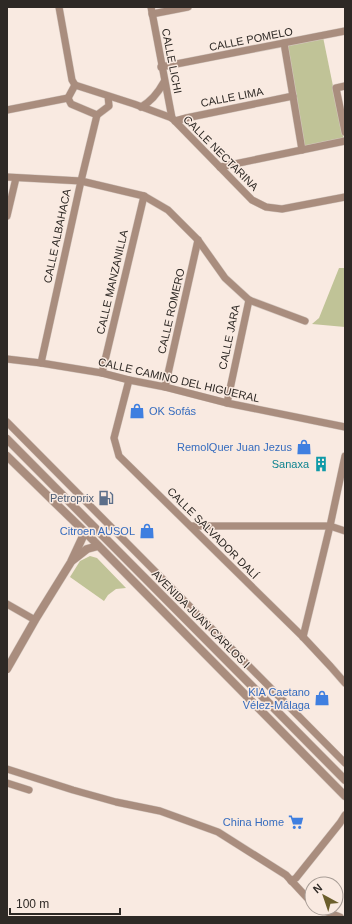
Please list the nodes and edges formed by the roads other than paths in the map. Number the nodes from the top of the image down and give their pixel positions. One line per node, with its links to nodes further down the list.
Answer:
1 (59, 7): 8 (street)
2 (188, 7): 3 (street)
3 (151, 10): 6 (street, CALLE LICHI)
4 (345, 31): 5 (street, CALLE POMELO)
5 (284, 43): 6 (street, CALLE POMELO); 11 (street)
6 (162, 68): 7 (street, CALLE LICHI)
7 (164, 82): 13 (street); 16 (street, CALLE LICHI)
8 (75, 85): 10 (street, CALLE NECTARINA); 12 (street)
9 (345, 86): 17 (street)
10 (108, 96): 13 (street, CALLE NECTARINA); 15 (street)
11 (293, 96): 16 (street, CALLE LIMA); 19 (street)
12 (68, 98): 14 (street); 15 (street)
13 (141, 107): 16 (street, CALLE NECTARINA)
14 (7, 110)
15 (97, 115): 23 (street, CALLE ALBAHACA)
16 (173, 120): 20 (street, CALLE NECTARINA)
17 (345, 132)
18 (345, 141): 19 (street)
19 (302, 150): 20 (street)
20 (220, 167): 25 (street, CALLE NECTARINA)
21 (7, 177): 22 (street)
22 (16, 178): 23 (street); 26 (street)
23 (81, 181): 24 (street); 31 (street, CALLE ALBAHACA)
24 (144, 196): 27 (street); 32 (street, CALLE MANZANILLA)
25 (345, 196)
26 (7, 216)
27 (198, 240): 28 (street); 34 (street, CALLE ROMERO)
28 (249, 300): 29 (street); 35 (street, CALLE JARA)
29 (305, 321)
30 (7, 359): 31 (street, CALLE CAMINO DEL HIGUERAL)
31 (41, 363): 32 (street, CALLE CAMINO DEL HIGUERAL)
32 (102, 373): 33 (street, CALLE CAMINO DEL HIGUERAL)
33 (130, 380): 34 (street, CALLE CAMINO DEL HIGUERAL); 41 (street, CALLE SALVADOR DALÍ)
34 (165, 387): 35 (street, CALLE CAMINO DEL HIGUERAL)
35 (227, 403): 37 (street, CALLE CAMINO DEL HIGUERAL)
36 (7, 422): 52 (street)
37 (345, 427)
38 (7, 439): 54 (street, AVENIDA JUAN CARLOS I)
39 (7, 456): 44 (street, AVENIDA JUAN CARLOS I)
40 (345, 456): 42 (street)
41 (191, 526): 42 (street); 49 (street, CALLE SALVADOR DALÍ)
42 (330, 526): 43 (street); 49 (street)
43 (345, 530)
44 (85, 532): 45 (street, AVENIDA JUAN CARLOS I); 46 (street)
45 (98, 546): 46 (street); 57 (street, AVENIDA JUAN CARLOS I)
46 (71, 562): 48 (street)
47 (7, 604): 48 (street)
48 (35, 620): 50 (street)
49 (303, 637): 51 (street, CALLE SALVADOR DALÍ)
50 (7, 669)
51 (345, 683)
52 (345, 763)
53 (7, 769): 59 (street)
54 (345, 780)
55 (7, 783): 56 (street)
56 (29, 790)
57 (345, 796)
58 (345, 815): 59 (street)
59 (291, 881): 60 (street)
60 (304, 895)

